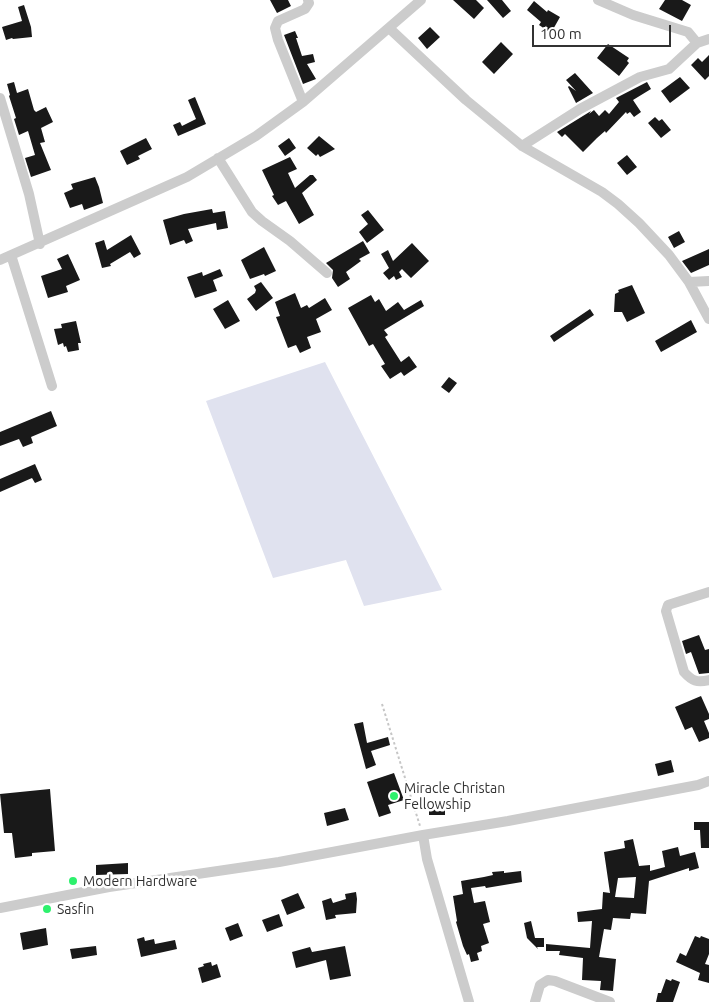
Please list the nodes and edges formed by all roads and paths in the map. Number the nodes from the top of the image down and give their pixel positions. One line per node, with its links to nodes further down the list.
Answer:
1 (308, 0): 8 (street)
2 (421, 0): 4 (street)
3 (598, 0): 6 (street)
4 (388, 28): 8 (street); 9 (street)
5 (709, 39): 6 (street)
6 (696, 43): 9 (street)
7 (0, 98): 11 (street)
8 (303, 102): 10 (street)
9 (522, 146): 16 (street)
10 (218, 158): 11 (street); 14 (street)
11 (40, 244): 12 (street)
12 (11, 255): 13 (street); 18 (street)
13 (0, 260)
14 (327, 273)
15 (709, 281): 16 (street)
16 (689, 282): 17 (street)
17 (709, 319)
18 (52, 386)
19 (709, 592): 20 (street)
20 (709, 680)
21 (382, 704): 23 (path)
22 (709, 780): 23 (street)
23 (423, 835): 24 (street); 25 (street)
24 (0, 908)
25 (470, 1002)
26 (535, 1002): 27 (street)
27 (610, 1002)

